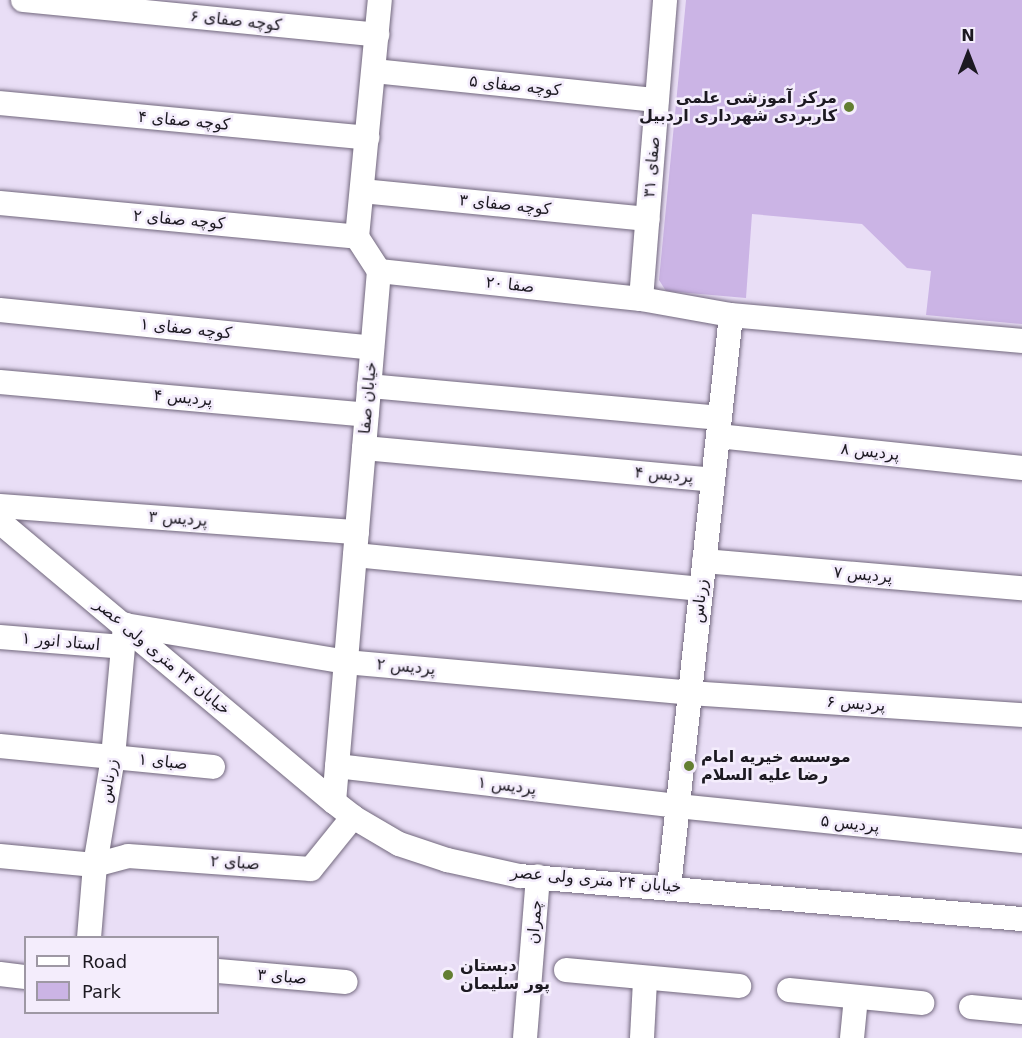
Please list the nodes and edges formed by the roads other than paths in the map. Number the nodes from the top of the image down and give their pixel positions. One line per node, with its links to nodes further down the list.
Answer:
1 (23, 0): 4 (street, کوچه صفای ۶)
2 (381, 0): 4 (street)
3 (665, 0): 6 (street, صفای ۳۱)
4 (377, 35): 5 (street)
5 (374, 71): 6 (street, کوچه صفای ۵); 8 (street)
6 (657, 100): 11 (street, صفای ۳۱)
7 (0, 103): 8 (street, کوچه صفای ۴)
8 (367, 138): 9 (street)
9 (362, 191): 11 (street, کوچه صفای ۳); 12 (street)
10 (0, 204): 12 (street, کوچه صفای ۲)
11 (648, 219): 14 (street, صفای ۳۱)
12 (357, 237): 13 (street)
13 (379, 272): 14 (street, صفا ۲۰); 18 (street, خیابان صفا)
14 (641, 298): 16 (street)
15 (0, 310): 18 (street, کوچه صفای ۱)
16 (731, 315): 17 (street); 22 (street, زرناس)
17 (1022, 341)
18 (372, 348): 20 (street, خیابان صفا)
19 (0, 382): 21 (street, پردیس ۴)
20 (369, 386): 21 (street, خیابان صفا); 22 (street, پردیس ۸)
21 (367, 415): 23 (street, خیابان صفا)
22 (719, 427): 24 (street, پردیس ۸); 25 (street, زرناس)
23 (364, 448): 25 (street, پردیس ۴); 28 (street, خیابان صفا)
24 (1022, 468)
25 (713, 480): 29 (street, زرناس)
26 (0, 507): 28 (street, پردیس ۳)
27 (0, 522): 32 (street, خیابان ۲۴ متری ولی عصر)
28 (356, 544): 31 (street, پردیس ۳); 34 (street, خیابان صفا)
29 (704, 561): 30 (street, پردیس ۷); 31 (street, زرناس)
30 (1022, 588)
31 (701, 589): 35 (street, زرناس)
32 (124, 636): 33 (street, استاد انور ۱); 34 (street, پردیس ۲); 38 (street, زرناس); 41 (street, خیابان ۲۴ متری ولی عصر)
33 (0, 637)
34 (346, 662): 35 (street, پردیس ۲); 39 (street, خیابان صفا)
35 (690, 693): 36 (street, پردیس ۶); 42 (street, زرناس)
36 (1022, 715)
37 (0, 746): 38 (street, صبای ۱)
38 (113, 757): 40 (street, صبای ۱); 46 (street, زرناس)
39 (337, 766): 41 (street, خیابان صفا); 42 (street, پردیس ۱)
40 (213, 767)
41 (334, 802): 43 (street, خیابان ۲۴ متری ولی عصر)
42 (677, 806): 44 (street, پردیس ۵); 48 (street, زرناس)
43 (353, 817): 46 (street, صبای ۲); 47 (street, خیابان ۲۴ متری ولی عصر)
44 (1022, 841)
45 (0, 856): 46 (street)
46 (95, 865): 50 (street, زرناس)
47 (538, 877): 48 (street, خیابان ۲۴ متری ولی عصر); 63 (street, چمران)
48 (669, 887): 49 (street, خیابان ۲۴ متری ولی عصر)
49 (1022, 920)
50 (89, 936)
51 (566, 970): 55 (street)
52 (219, 971): 56 (street, صبای ۳)
53 (0, 974): 54 (street)
54 (24, 977)
55 (645, 980): 57 (street); 64 (street)
56 (346, 982)
57 (739, 986)
58 (789, 990): 59 (street)
59 (855, 997): 60 (street); 65 (street)
60 (922, 1003)
61 (971, 1007): 62 (street)
62 (1022, 1012)
63 (525, 1038)
64 (642, 1038)
65 (852, 1038)

